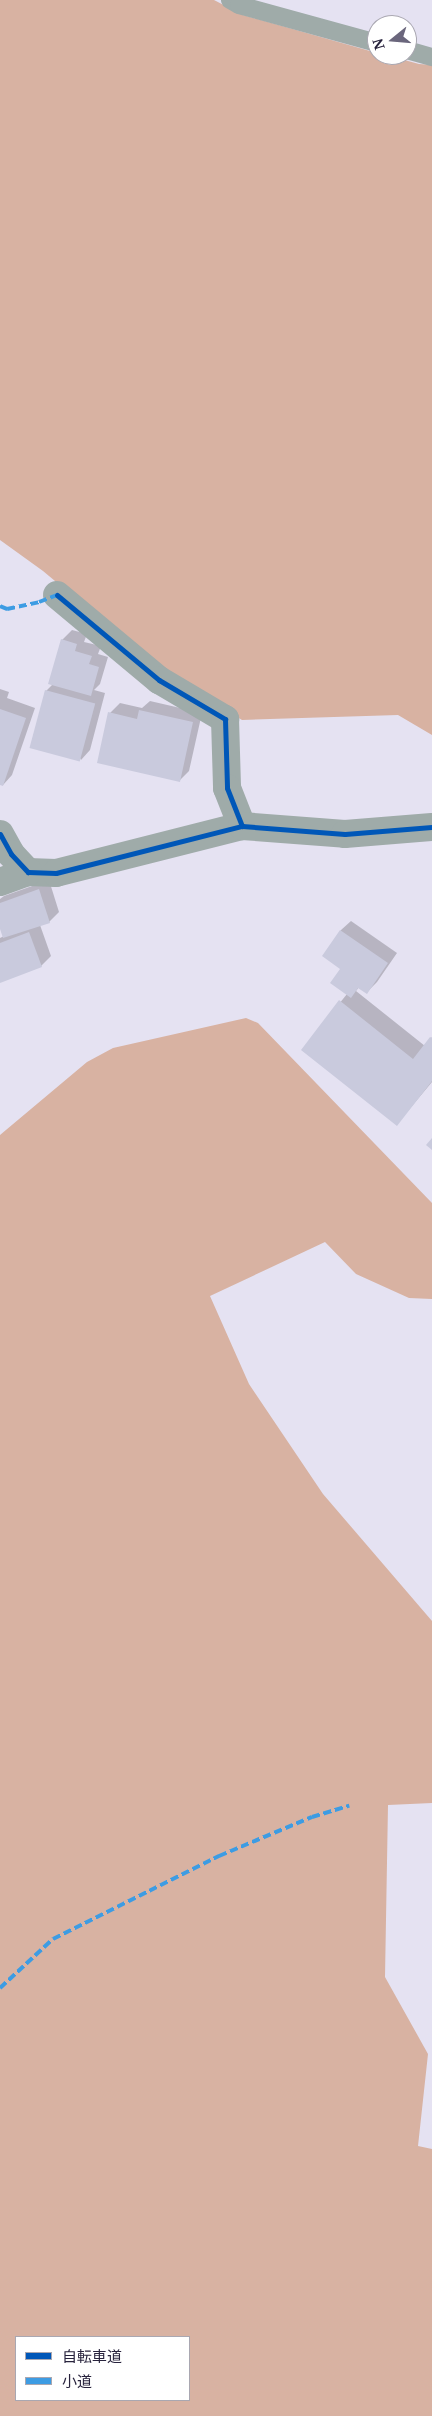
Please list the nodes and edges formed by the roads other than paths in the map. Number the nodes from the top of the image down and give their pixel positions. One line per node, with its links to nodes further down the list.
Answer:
1 (230, 0): 2 (lane)
2 (367, 40)
3 (417, 53): 4 (lane)
4 (432, 57)
5 (57, 595): 6 (street)
6 (242, 826): 7 (street); 9 (street)
7 (432, 827)
8 (0, 834): 9 (street)
9 (28, 872): 10 (street)
10 (0, 882)

